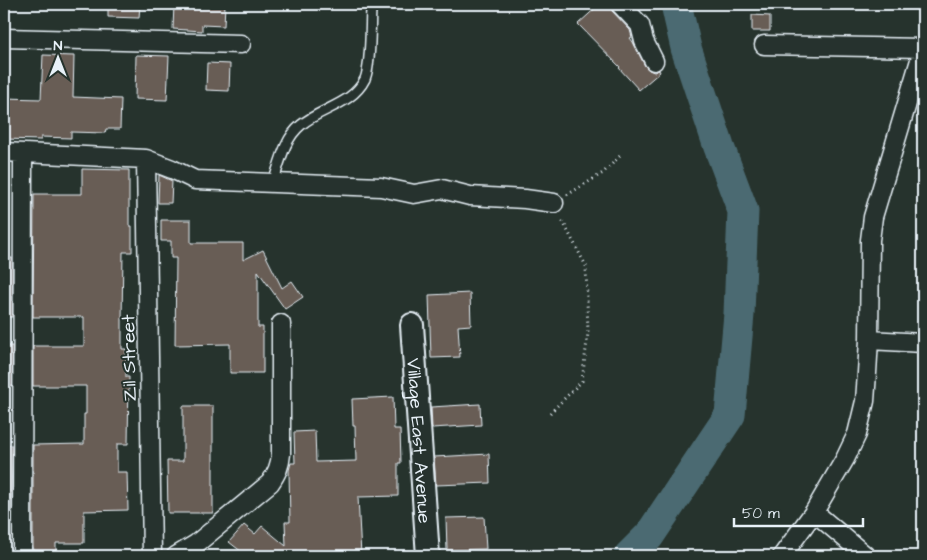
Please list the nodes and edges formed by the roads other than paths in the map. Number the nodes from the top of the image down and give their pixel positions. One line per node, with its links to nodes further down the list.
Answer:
1 (370, 4): 11 (lane)
2 (620, 4): 7 (street)
3 (4, 38): 4 (street)
4 (241, 44)
5 (764, 45): 6 (street)
6 (923, 49): 15 (street)
7 (654, 62)
8 (4, 152): 9 (street)
9 (23, 153): 10 (street); 18 (street)
10 (146, 159): 11 (street); 19 (street, Zil Street)
11 (272, 183): 12 (street)
12 (554, 203)
13 (281, 324): 20 (street)
14 (412, 325): 21 (street, Village East Avenue)
15 (869, 340): 16 (street); 17 (street)
16 (923, 343)
17 (814, 512): 22 (street); 23 (street)
18 (22, 556)
19 (152, 556)
20 (176, 556)
21 (428, 556)
22 (782, 556)
23 (866, 556)

